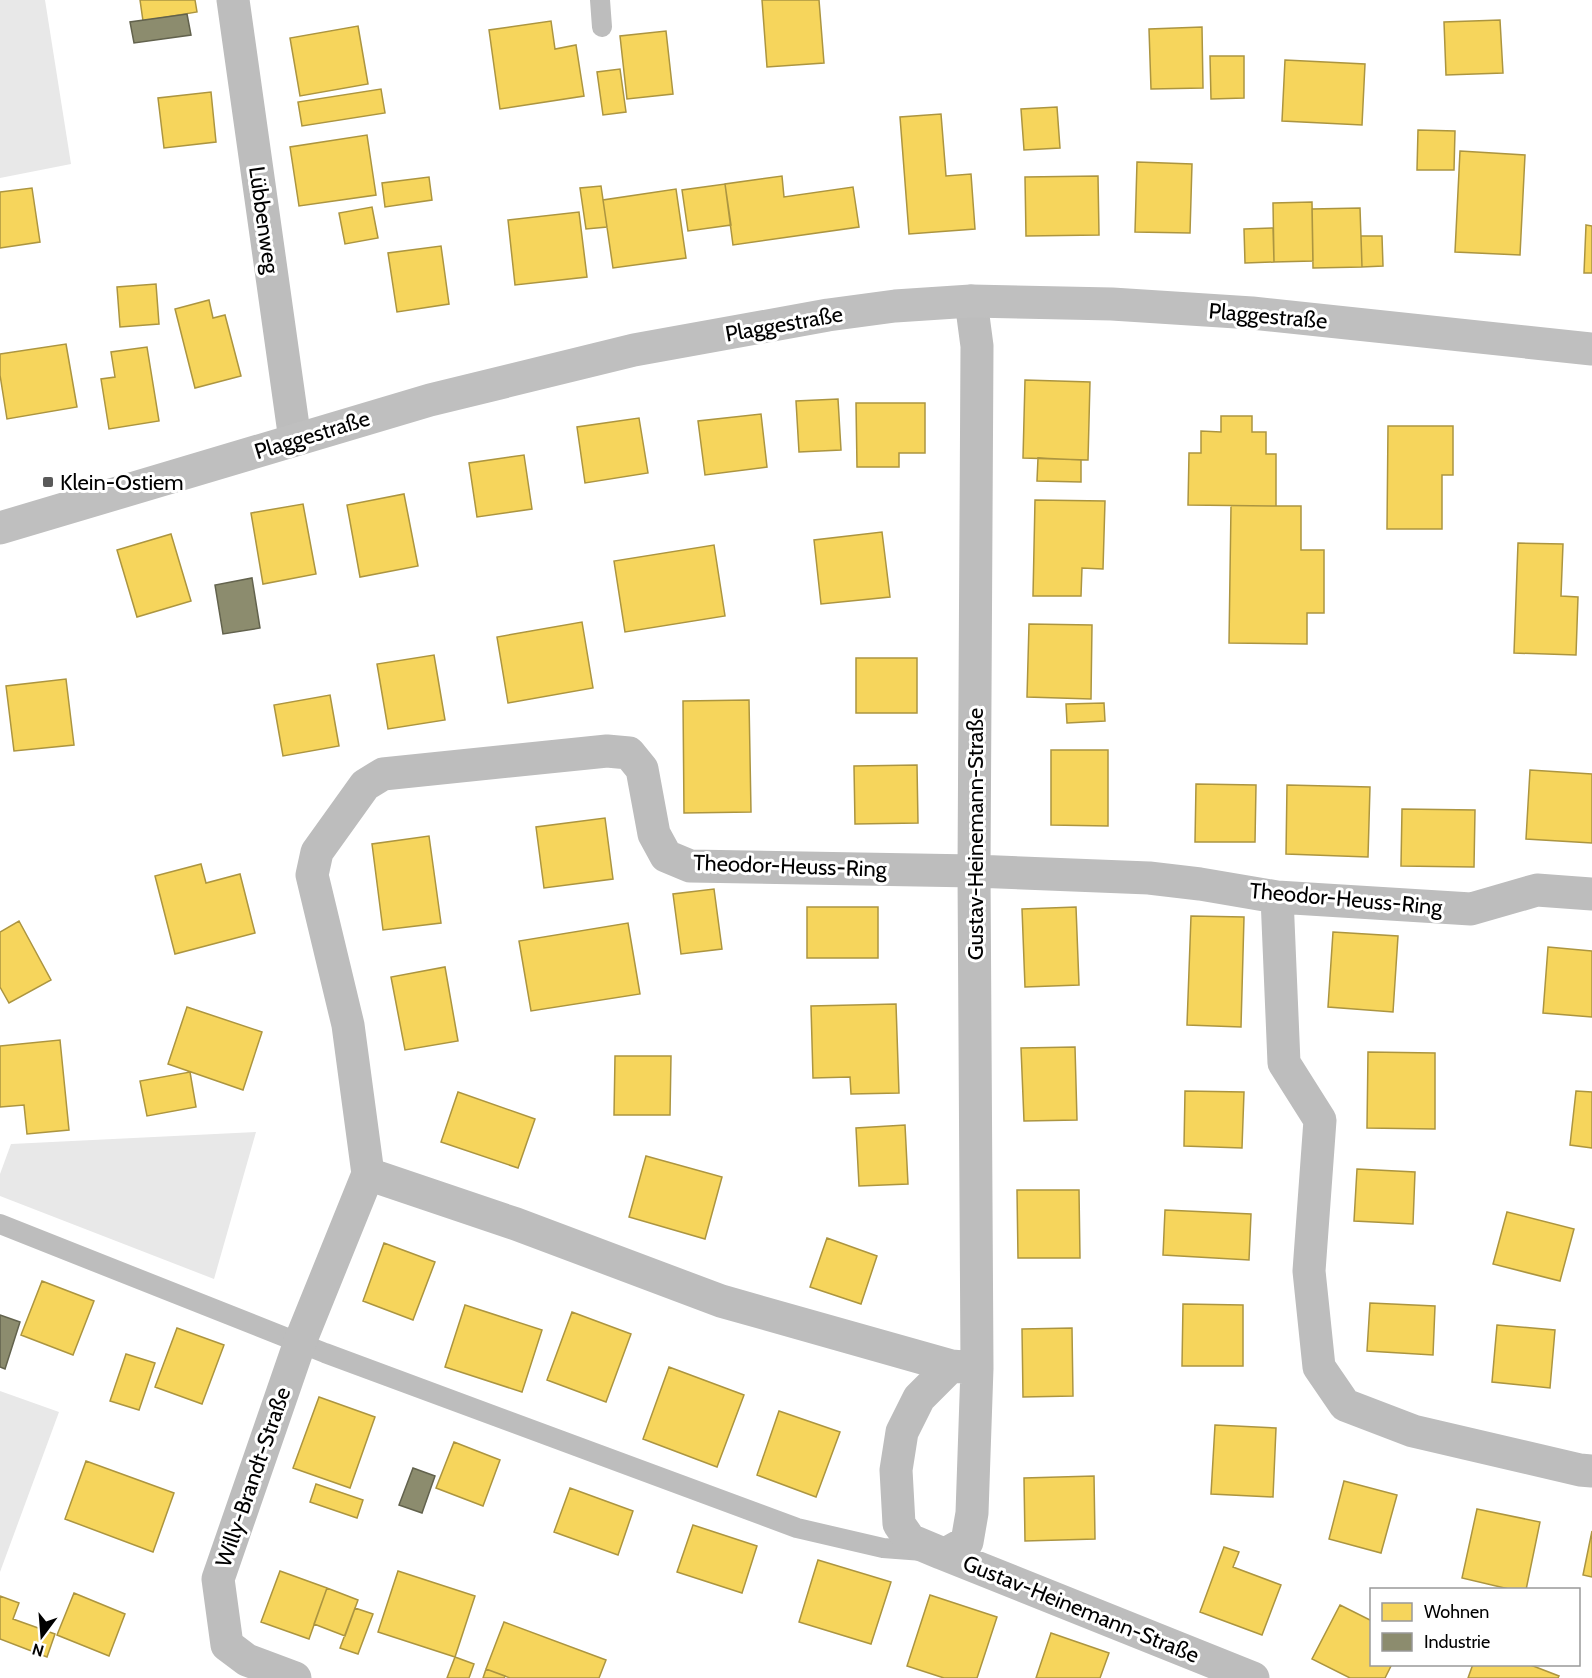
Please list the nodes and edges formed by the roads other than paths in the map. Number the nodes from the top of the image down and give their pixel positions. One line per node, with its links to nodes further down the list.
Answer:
1 (233, 0): 6 (street, Lübbenweg)
2 (600, 0): 3 (lane)
3 (602, 27)
4 (971, 301): 5 (street, Plaggestraße); 6 (street, Plaggestraße); 8 (street, Gustav-Heinemann-Straße)
5 (1592, 349)
6 (295, 440): 7 (street, Plaggestraße)
7 (0, 528)
8 (974, 871): 10 (street, Theodor-Heuss-Ring); 11 (street, Theodor-Heuss-Ring); 14 (street, Gustav-Heinemann-Straße)
9 (1592, 894): 10 (street, Theodor-Heuss-Ring)
10 (1276, 897): 15 (street)
11 (368, 1174): 13 (street, Theodor-Heuss-Ring); 14 (street)
12 (0, 1224): 13 (lane)
13 (300, 1342): 16 (lane); 17 (street, Willy-Brandt-Straße)
14 (964, 1367): 16 (street, Gustav-Heinemann-Straße); 16 (street, Gustav-Heinemann-Straße)
15 (1592, 1471)
16 (941, 1553): 18 (street, Gustav-Heinemann-Straße)
17 (295, 1678)
18 (1253, 1678)

